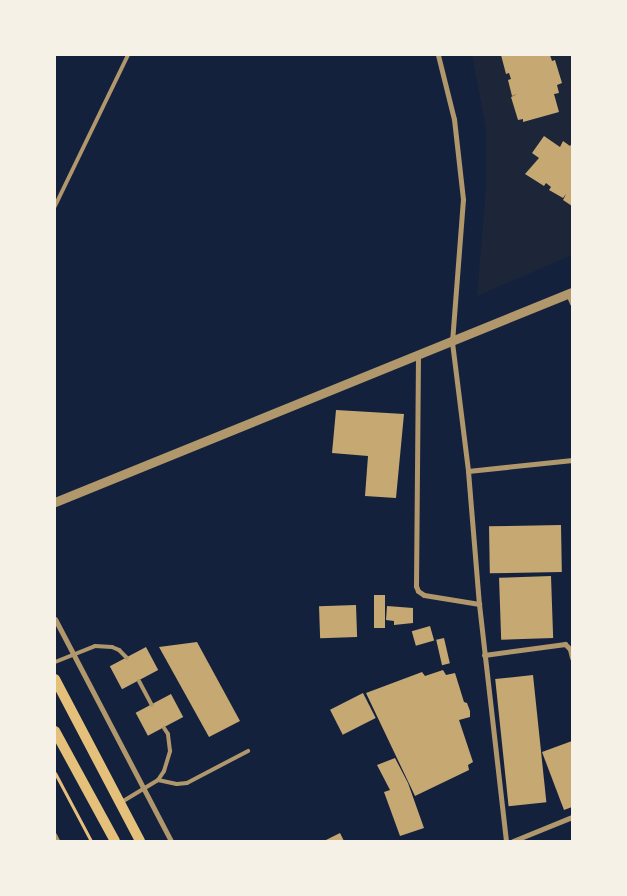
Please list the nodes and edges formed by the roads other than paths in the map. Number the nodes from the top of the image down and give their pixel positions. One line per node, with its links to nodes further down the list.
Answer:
1 (128, 55): 3 (lane)
2 (438, 55): 6 (street)
3 (55, 206)
4 (570, 293): 5 (street); 6 (street)
5 (572, 303)
6 (452, 342): 7 (street); 9 (street)
7 (418, 356): 10 (street); 11 (street)
8 (572, 460): 9 (street)
9 (468, 471): 11 (street)
10 (55, 502)
11 (479, 604): 14 (street)
12 (55, 620): 13 (street)
13 (72, 654): 15 (lane); 17 (lane); 25 (street)
14 (484, 655): 16 (street); 33 (street)
15 (127, 658)
16 (572, 658)
17 (55, 662)
18 (55, 679): 26 (main road)
19 (139, 680): 20 (lane)
20 (152, 705)
21 (164, 728): 24 (lane)
22 (55, 731): 30 (main road)
23 (248, 751): 24 (lane)
24 (158, 780): 25 (lane)
25 (143, 788): 26 (lane); 32 (street)
26 (120, 803): 31 (main road)
27 (572, 817): 34 (street)
28 (55, 835): 29 (lane)
29 (58, 841)
30 (115, 841)
31 (140, 841)
32 (171, 841)
33 (506, 841)
34 (513, 841)

